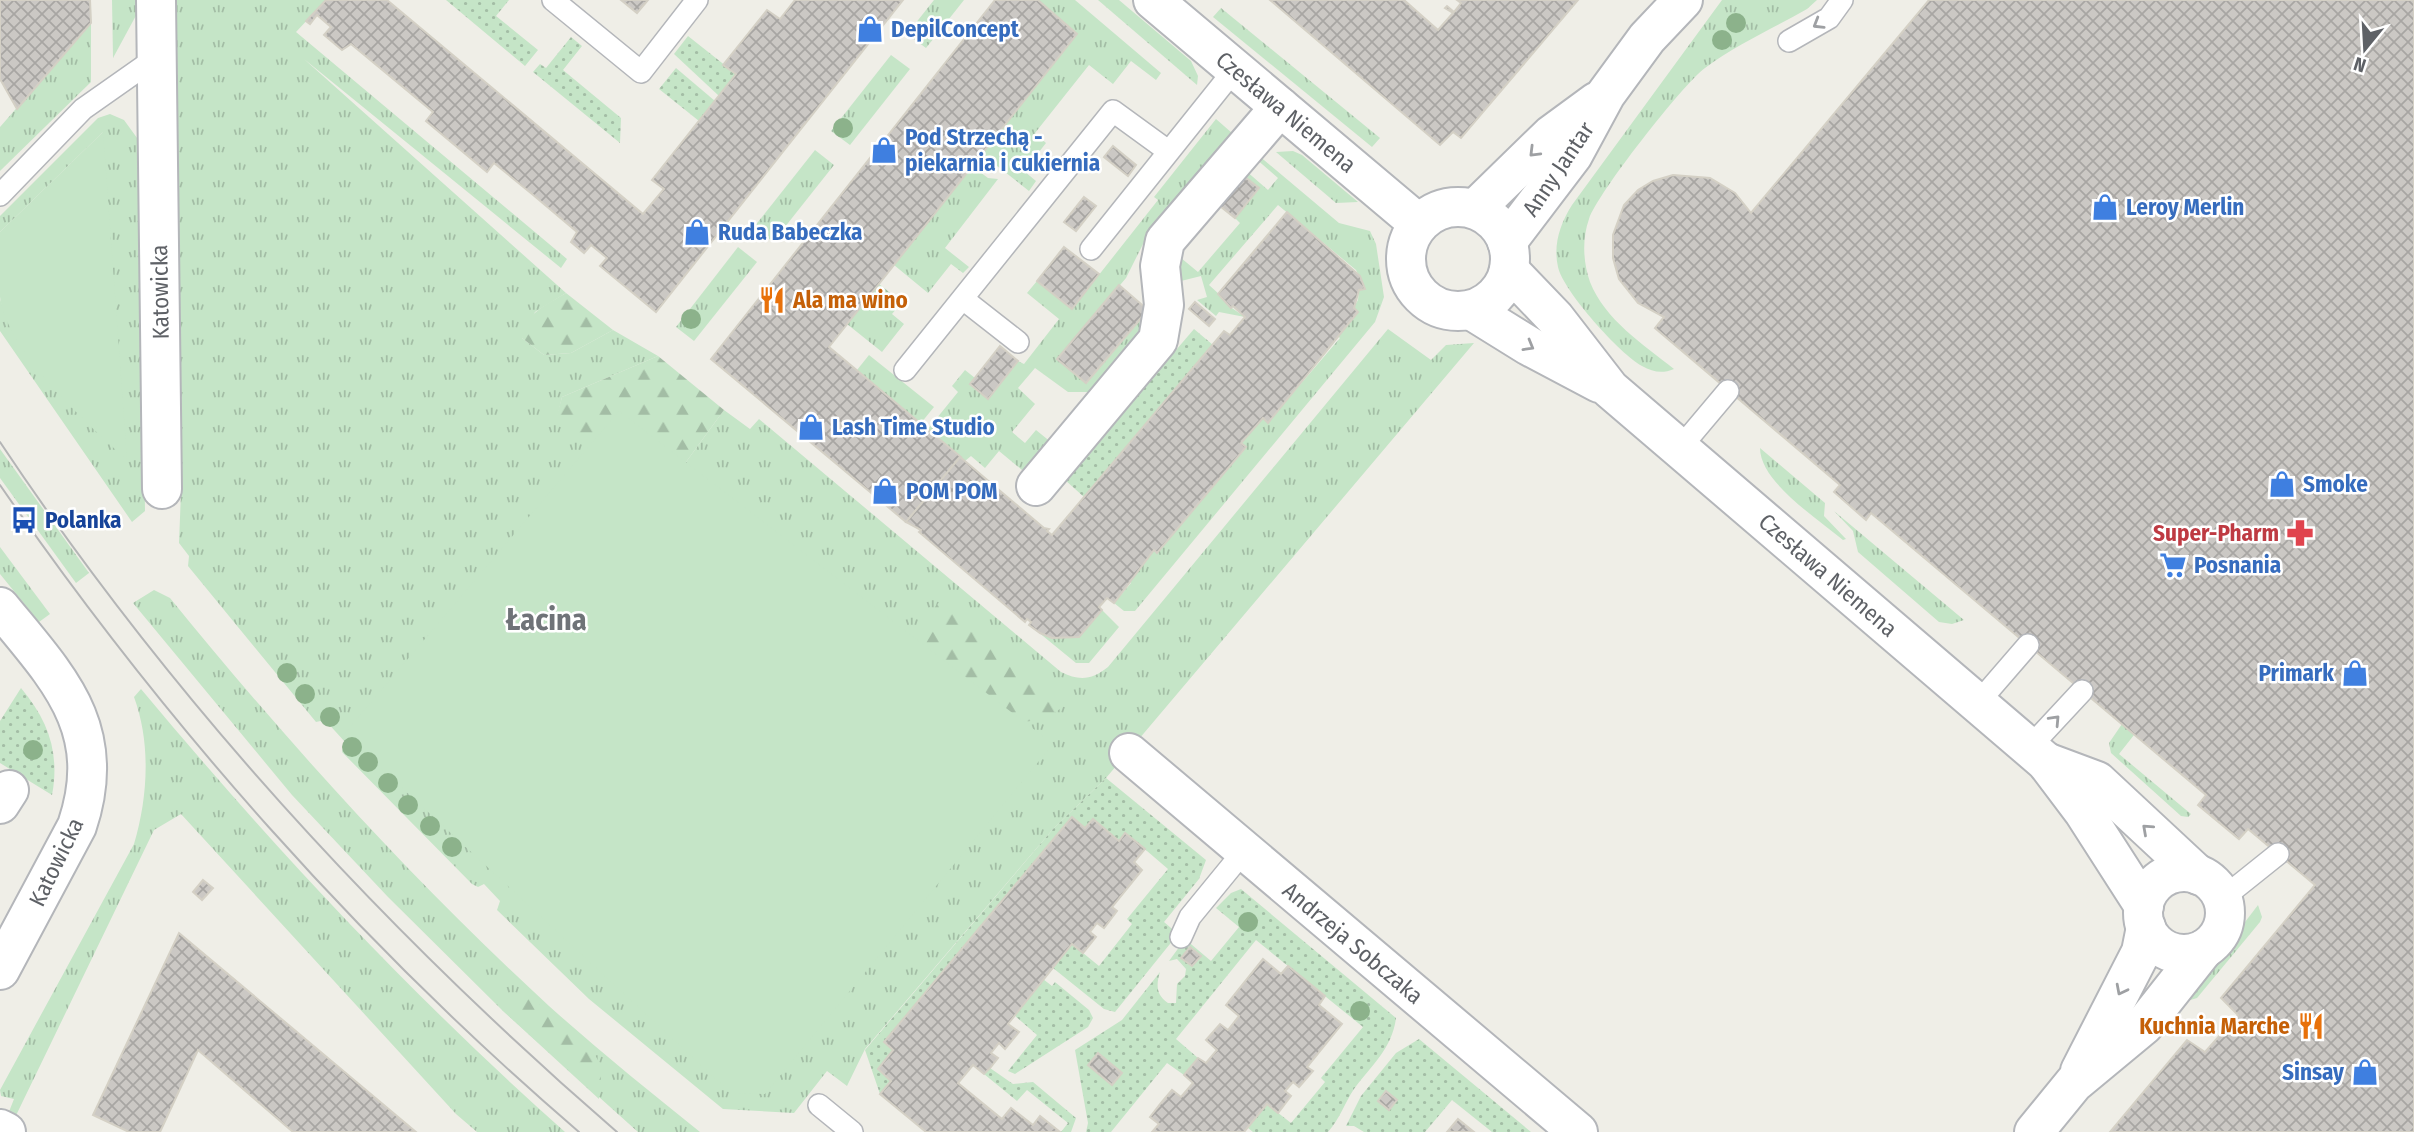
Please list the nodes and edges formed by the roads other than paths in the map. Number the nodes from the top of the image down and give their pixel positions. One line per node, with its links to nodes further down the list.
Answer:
1 (156, 0): 10 (street, Katowicka)
2 (553, 0): 3 (lane)
3 (697, 0)
4 (1153, 0): 11 (street, Czesława Niemena)
5 (1662, 0): 8 (street, Anny Jantar)
6 (1683, 0): 8 (street, Anny Jantar)
7 (1842, 0): 9 (lane, one-way to 9)
8 (1647, 38): 12 (street, Anny Jantar)
9 (1789, 41)
10 (157, 57): 15 (lane); 28 (street, Katowicka)
11 (1235, 69): 13 (street, Czesława Niemena); 14 (lane)
12 (1606, 94): 16 (street, Anny Jantar, one-way to 16); 19 (street, Anny Jantar)
13 (1280, 107): 17 (street, Czesława Niemena); 27 (street)
14 (1168, 151): 18 (lane); 20 (lane)
15 (0, 195)
16 (1475, 209): 17 (street); 19 (street, Anny Jantar)
17 (1419, 223): 21 (street)
18 (1091, 249)
19 (1508, 256): 21 (street, Anny Jantar); 24 (street, Czesława Niemena)
20 (963, 299): 22 (lane); 23 (lane)
21 (1471, 310): 24 (street, Czesława Niemena, one-way to 24)
22 (1018, 342)
23 (905, 370)
24 (1610, 389): 26 (street, Czesława Niemena)
25 (1728, 391): 26 (lane)
26 (1680, 448): 32 (street, Czesława Niemena)
27 (1036, 486)
28 (162, 489)
29 (0, 607): 41 (street, Katowicka)
30 (2028, 645): 32 (lane)
31 (2082, 691): 34 (lane, one-way to 31)
32 (1977, 704): 34 (street, Czesława Niemena)
33 (1129, 754): 35 (street, Andrzeja Sobczaka)
34 (2037, 755): 37 (street, Czesława Niemena, one-way to 34); 38 (street, Czesława Niemena)
35 (1244, 851): 39 (lane); 47 (street, Andrzeja Sobczaka)
36 (2278, 854): 37 (lane)
37 (2210, 886): 38 (street); 40 (street)
38 (2145, 916): 40 (street, Czesława Niemena); 42 (street, one-way to 42)
39 (1181, 937)
40 (2204, 949): 42 (street)
41 (0, 970)
42 (2074, 1083): 48 (street)
43 (819, 1105): 46 (lane)
44 (0, 1129): 45 (street)
45 (6, 1132)
46 (852, 1132)
47 (1578, 1132)
48 (2034, 1132)

